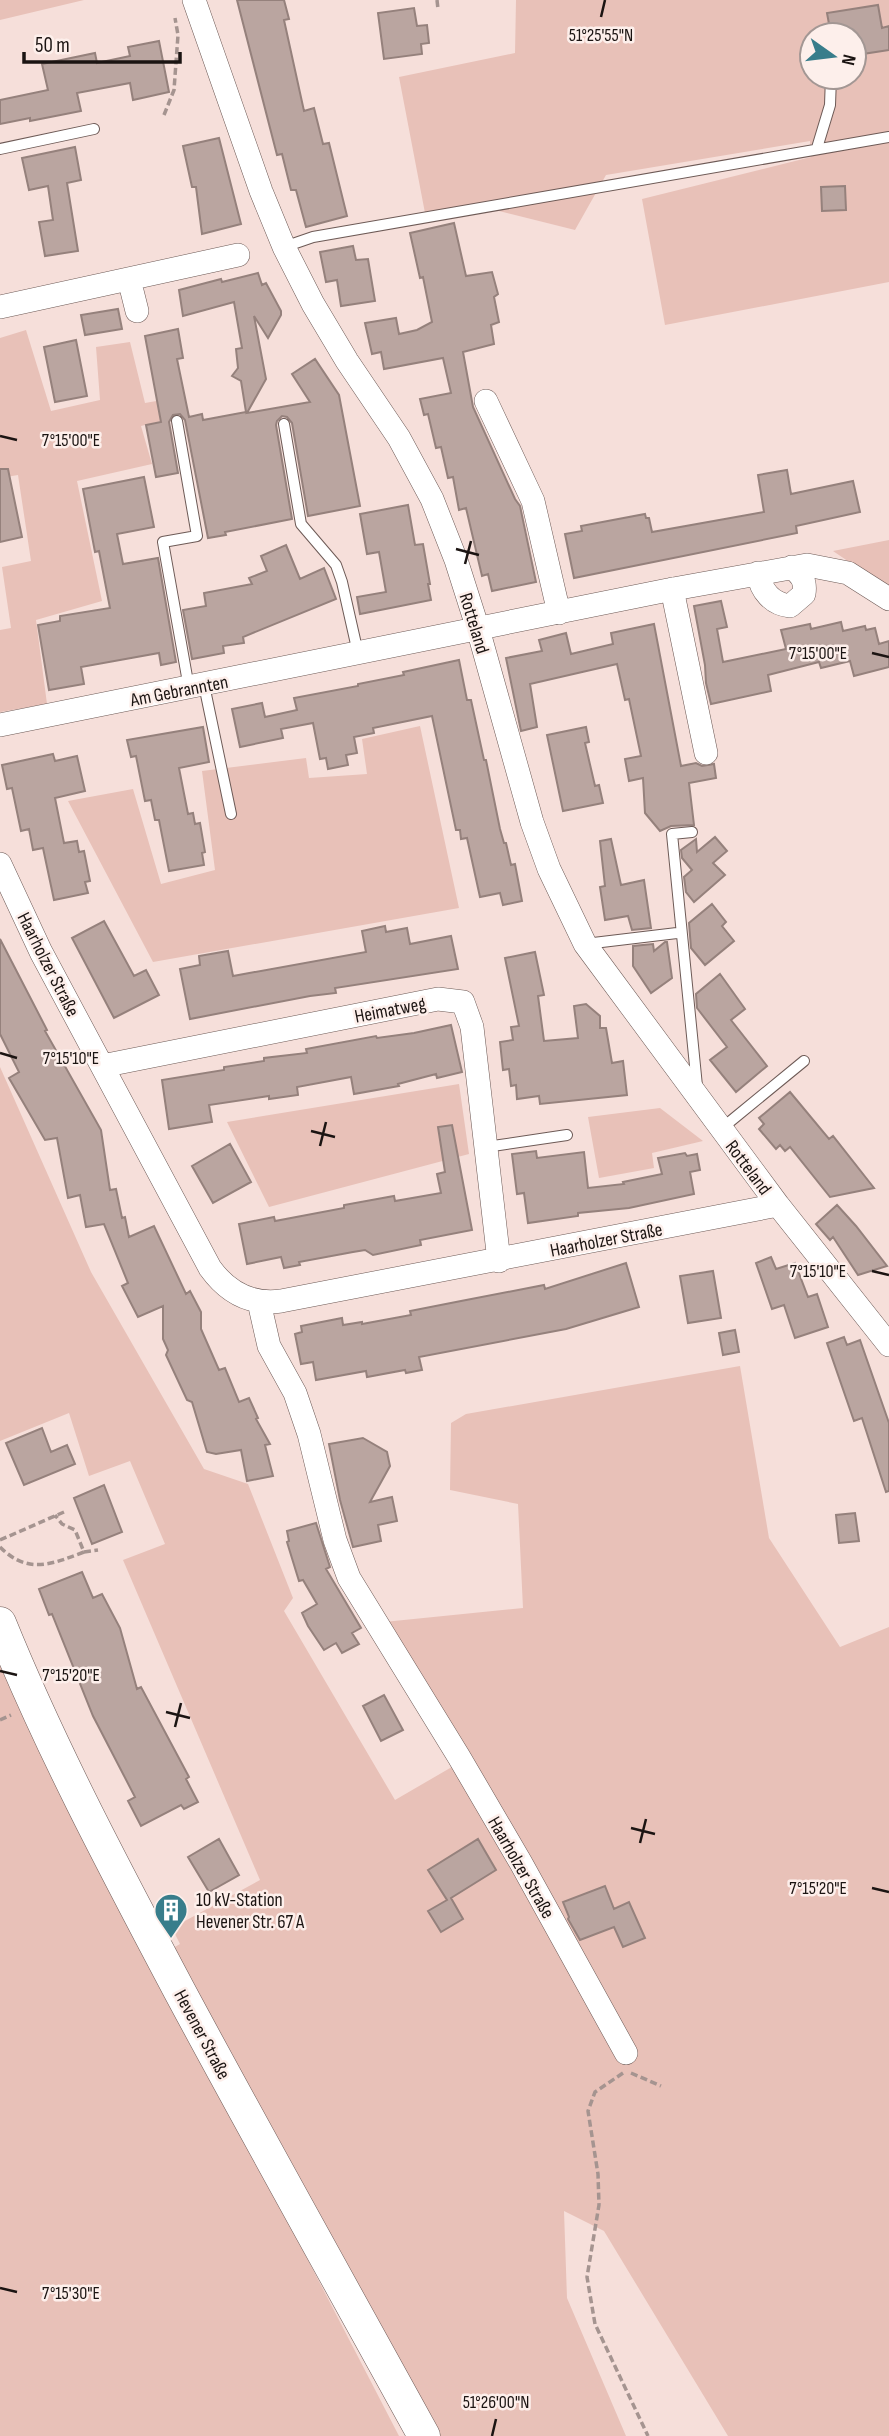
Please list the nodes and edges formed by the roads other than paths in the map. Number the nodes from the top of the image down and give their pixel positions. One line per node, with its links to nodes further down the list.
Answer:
1 (194, 0): 7 (street, Rotteland)
2 (830, 91): 5 (lane)
3 (94, 129): 6 (lane)
4 (889, 136): 5 (lane)
5 (817, 148): 7 (lane)
6 (0, 149)
7 (284, 247): 20 (street, Rotteland)
8 (237, 255): 9 (street)
9 (130, 279): 10 (street); 11 (street)
10 (0, 307)
11 (137, 311)
12 (486, 401): 19 (street)
13 (177, 421): 22 (lane)
14 (284, 424): 21 (lane)
15 (792, 567): 16 (street, Am Gebrannten); 16 (street); 18 (street, Am Gebrannten)
16 (758, 573): 17 (street, Am Gebrannten)
17 (672, 589): 19 (street, Am Gebrannten); 24 (street)
18 (889, 599)
19 (559, 613): 20 (street, Am Gebrannten)
20 (478, 629): 21 (street, Am Gebrannten); 29 (street, Rotteland)
21 (358, 653): 22 (street, Am Gebrannten)
22 (196, 687): 23 (street, Am Gebrannten); 25 (lane)
23 (0, 725)
24 (706, 753)
25 (231, 814)
26 (692, 832): 32 (lane)
27 (0, 864): 31 (street, Haarholzer Straße)
28 (677, 933): 29 (lane)
29 (585, 944): 32 (street, Rotteland)
30 (804, 1060): 33 (lane, Rotteland)
31 (102, 1066): 35 (street, Heimatweg); 38 (street, Haarholzer Straße)
32 (698, 1099): 33 (street, Rotteland)
33 (720, 1129): 36 (street, Rotteland)
34 (567, 1135): 35 (lane)
35 (486, 1147): 37 (street, Heimatweg)
36 (778, 1205): 37 (street, Haarholzer Straße); 39 (street)
37 (499, 1261): 38 (street, Haarholzer Straße)
38 (259, 1302): 41 (street, Haarholzer Straße)
39 (889, 1345)
40 (0, 1623): 42 (street, Hevener Straße)
41 (626, 2062)
42 (424, 2436)

